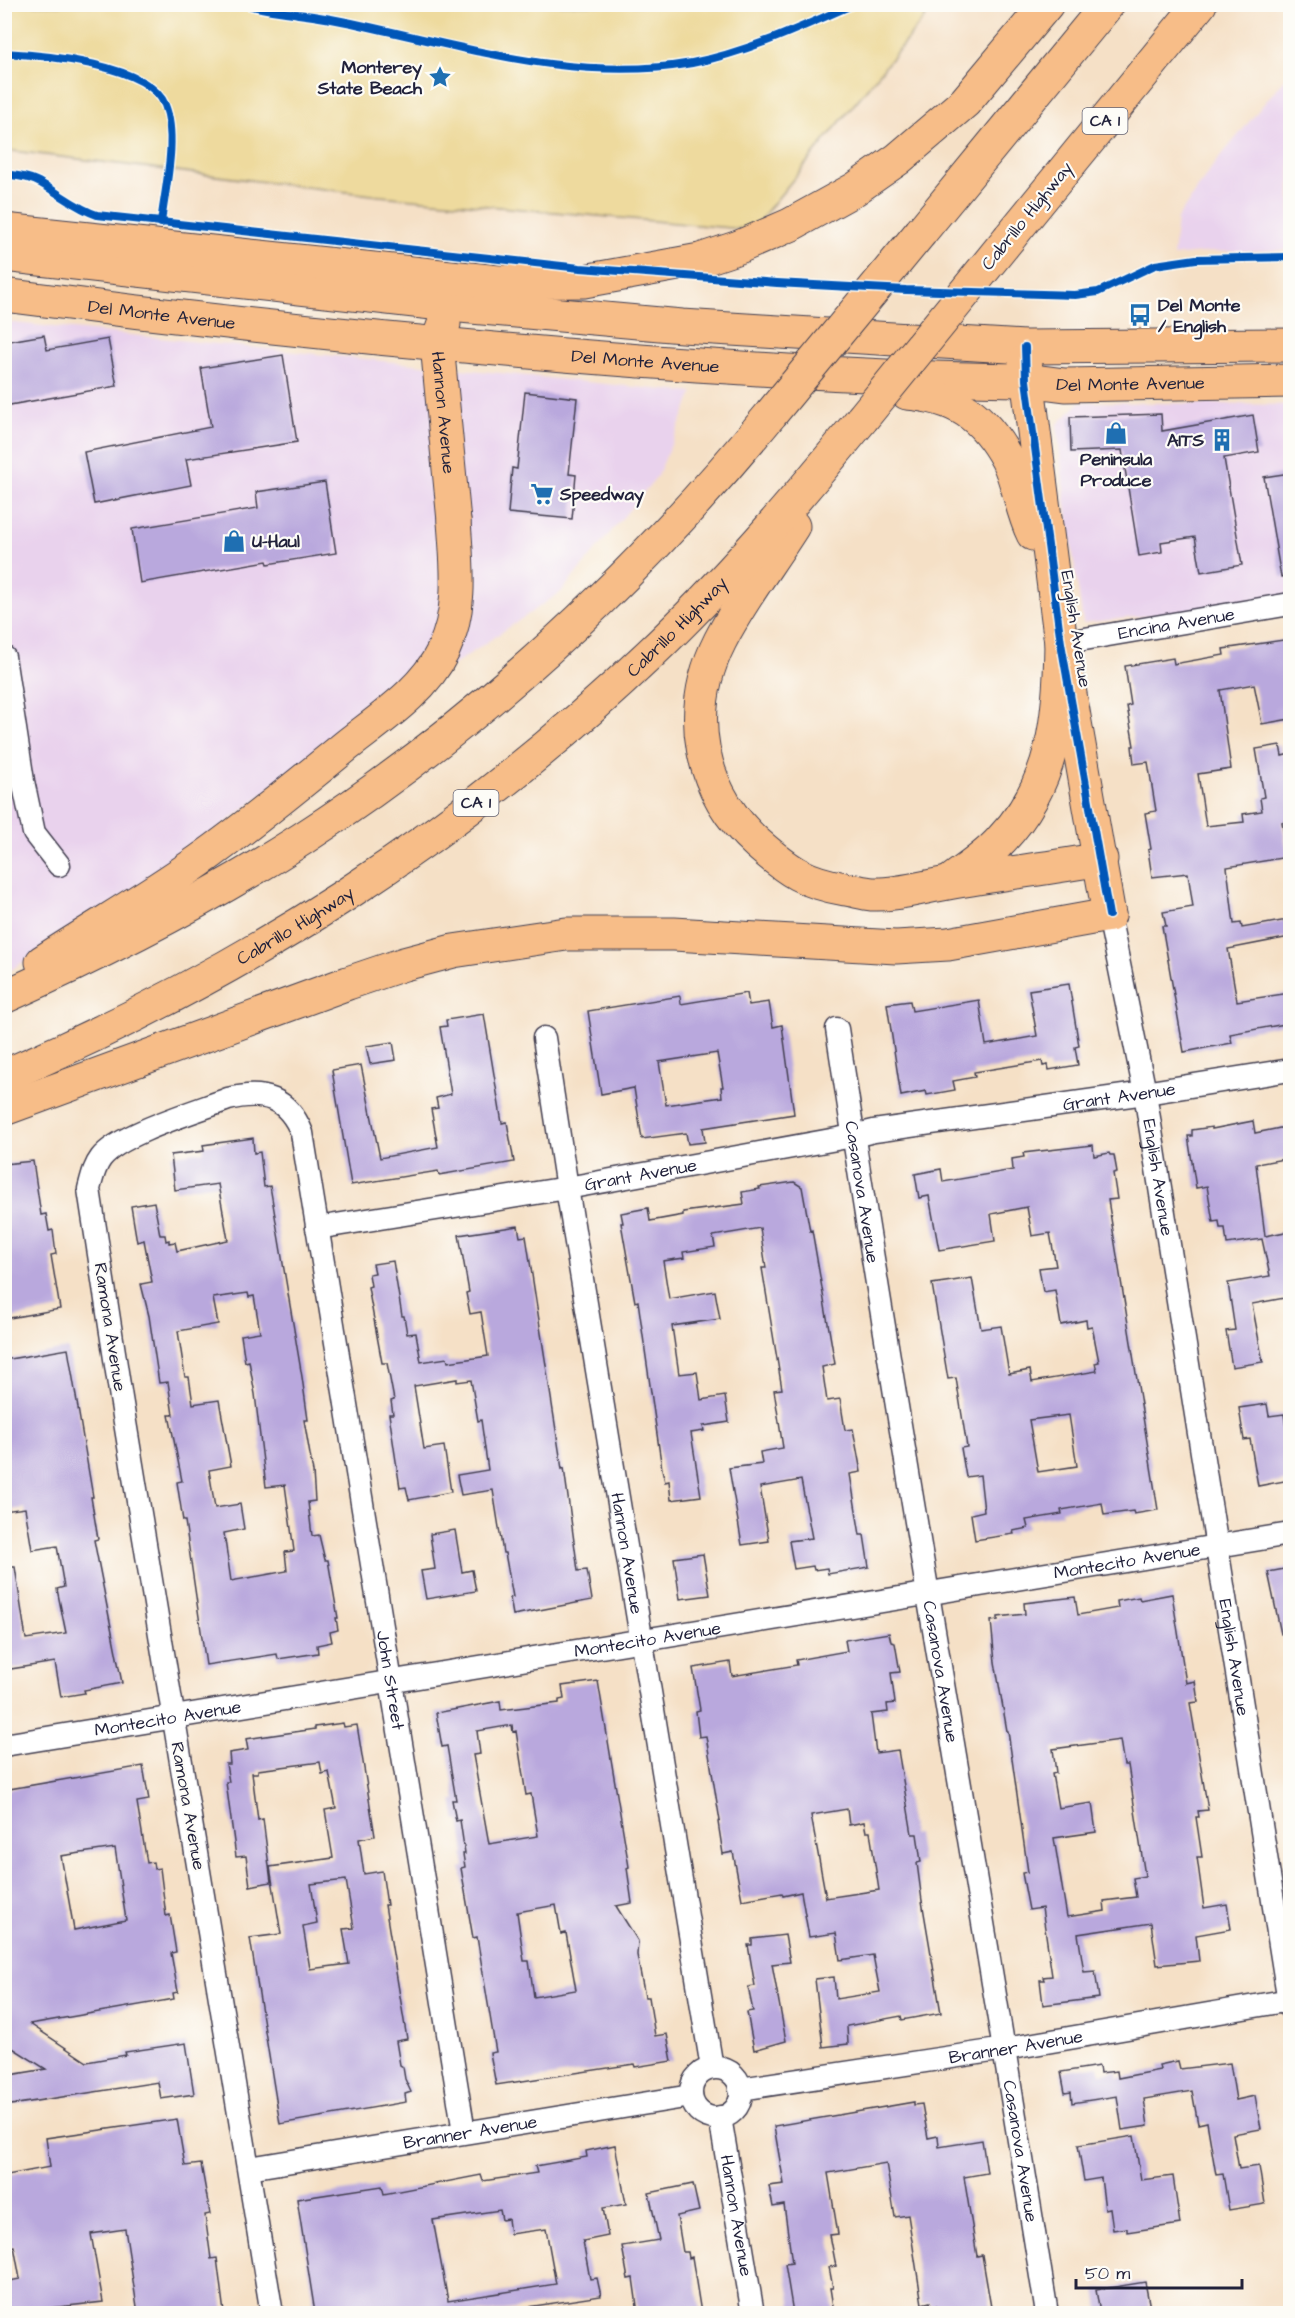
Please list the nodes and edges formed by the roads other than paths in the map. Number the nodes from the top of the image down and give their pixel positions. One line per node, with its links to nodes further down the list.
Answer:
1 (1047, 4): 4 (main road)
2 (1108, 4): 24 (main road, bridge)
3 (1200, 4): 14 (main road, Cabrillo Highway / CA 1, bridge)
4 (4, 230)
5 (4, 255): 7 (main road, Del Monte Avenue)
6 (4, 295): 8 (main road, Del Monte Avenue)
7 (450, 305): 8 (main road, Hannon Avenue); 10 (main road, Del Monte Avenue)
8 (437, 344): 11 (main road, Del Monte Avenue); 23 (main road, Hannon Avenue)
9 (1290, 345): 10 (main road, Del Monte Avenue)
10 (1025, 347): 12 (main road, English Avenue)
11 (776, 372): 12 (main road, Del Monte Avenue); 15 (main road)
12 (1026, 380): 13 (main road, Del Monte Avenue); 15 (main road, English Avenue)
13 (1290, 381)
14 (862, 419): 21 (main road); 28 (main road, Cabrillo Highway / CA 1)
15 (1050, 557): 17 (main road, English Avenue)
16 (1290, 604): 17 (street, Encina Avenue)
17 (1061, 643): 19 (main road, English Avenue); 21 (main road)
18 (4, 657): 20 (street)
19 (1101, 859): 21 (main road); 22 (main road, English Avenue)
20 (58, 865)
21 (948, 883)
22 (1109, 915): 29 (street, English Avenue); 30 (main road)
23 (4, 987)
24 (4, 997)
25 (837, 1029): 31 (street, Casanova Avenue)
26 (544, 1038): 32 (street, Hannon Avenue)
27 (1290, 1070): 29 (street, Grant Avenue)
28 (4, 1076)
29 (1145, 1093): 31 (street, Grant Avenue); 35 (street, English Avenue)
30 (4, 1109)
31 (854, 1136): 32 (street, Grant Avenue); 36 (street, Casanova Avenue)
32 (567, 1188): 33 (street, Grant Avenue); 37 (street, Hannon Avenue)
33 (317, 1228): 38 (street, John Street); 39 (street, Ramona Avenue)
34 (1290, 1534): 35 (street, Montecito Avenue)
35 (1215, 1546): 36 (street, Montecito Avenue); 41 (street, English Avenue)
36 (927, 1593): 37 (street, Montecito Avenue); 42 (street, Casanova Avenue)
37 (642, 1639): 38 (street, Montecito Avenue); 43 (street, Hannon Avenue)
38 (391, 1681): 39 (street, Montecito Avenue); 47 (street, John Street)
39 (173, 1717): 40 (street, Montecito Avenue); 48 (street, Ramona Avenue)
40 (4, 1744)
41 (1290, 2002): 42 (street, Branner Avenue)
42 (1005, 2049): 44 (street, Branner Avenue); 51 (street, Casanova Avenue)
43 (712, 2068): 44 (street); 45 (street)
44 (740, 2089): 46 (street)
45 (691, 2096): 46 (street); 47 (street, Branner Avenue)
46 (720, 2117): 50 (street, Hannon Avenue)
47 (464, 2132): 48 (street, Branner Avenue)
48 (249, 2168): 49 (street, Ramona Avenue)
49 (272, 2313)
50 (753, 2313)
51 (1047, 2313)

